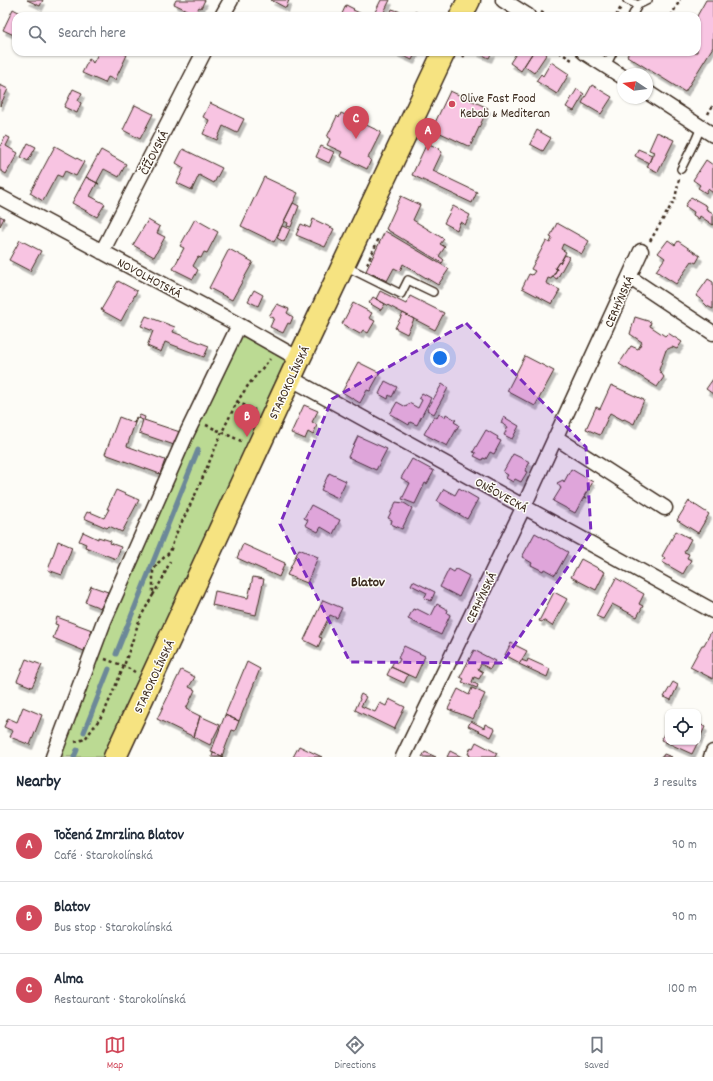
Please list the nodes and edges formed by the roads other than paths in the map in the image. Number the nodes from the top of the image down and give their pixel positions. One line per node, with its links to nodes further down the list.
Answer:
1 (231, 0): 7 (street)
2 (469, 0): 8 (main road)
3 (503, 0): 9 (street)
4 (627, 0): 6 (lane)
5 (648, 0): 6 (lane)
6 (638, 5): 10 (lane)
7 (224, 12)
8 (463, 12)
9 (522, 12)
10 (634, 12)
11 (202, 56): 22 (street, ČÍŽOVSKÁ)
12 (442, 56): 24 (main road, STAROKOLÍNSKÁ)
13 (590, 56): 15 (street)
14 (611, 56): 15 (lane)
15 (606, 66): 16 (street)
16 (617, 73)
17 (653, 96): 18 (street)
18 (701, 127): 19 (street); 20 (lane)
19 (713, 135)
20 (681, 169)
21 (0, 197): 22 (street, NOVOLHOTSKÁ)
22 (102, 252): 27 (street, NOVOLHOTSKÁ)
23 (641, 252): 25 (street, CERHÝNSKÁ)
24 (343, 265): 26 (lane); 29 (main road, STAROKOLÍNSKÁ)
25 (629, 277): 28 (street); 30 (street, CERHÝNSKÁ)
26 (433, 292)
27 (239, 325): 29 (street, NOVOLHOTSKÁ); 35 (street)
28 (713, 333)
29 (294, 368): 31 (street, ONŠOVECKÁ); 36 (main road, STAROKOLÍNSKÁ)
30 (555, 437): 31 (street, CERHÝNSKÁ); 32 (street)
31 (524, 506): 33 (street, ONŠOVECKÁ); 37 (street, CERHÝNSKÁ)
32 (665, 508)
33 (713, 611)
34 (713, 752): 38 (street)
35 (53, 757)
36 (115, 757)
37 (403, 757)
38 (711, 757)

